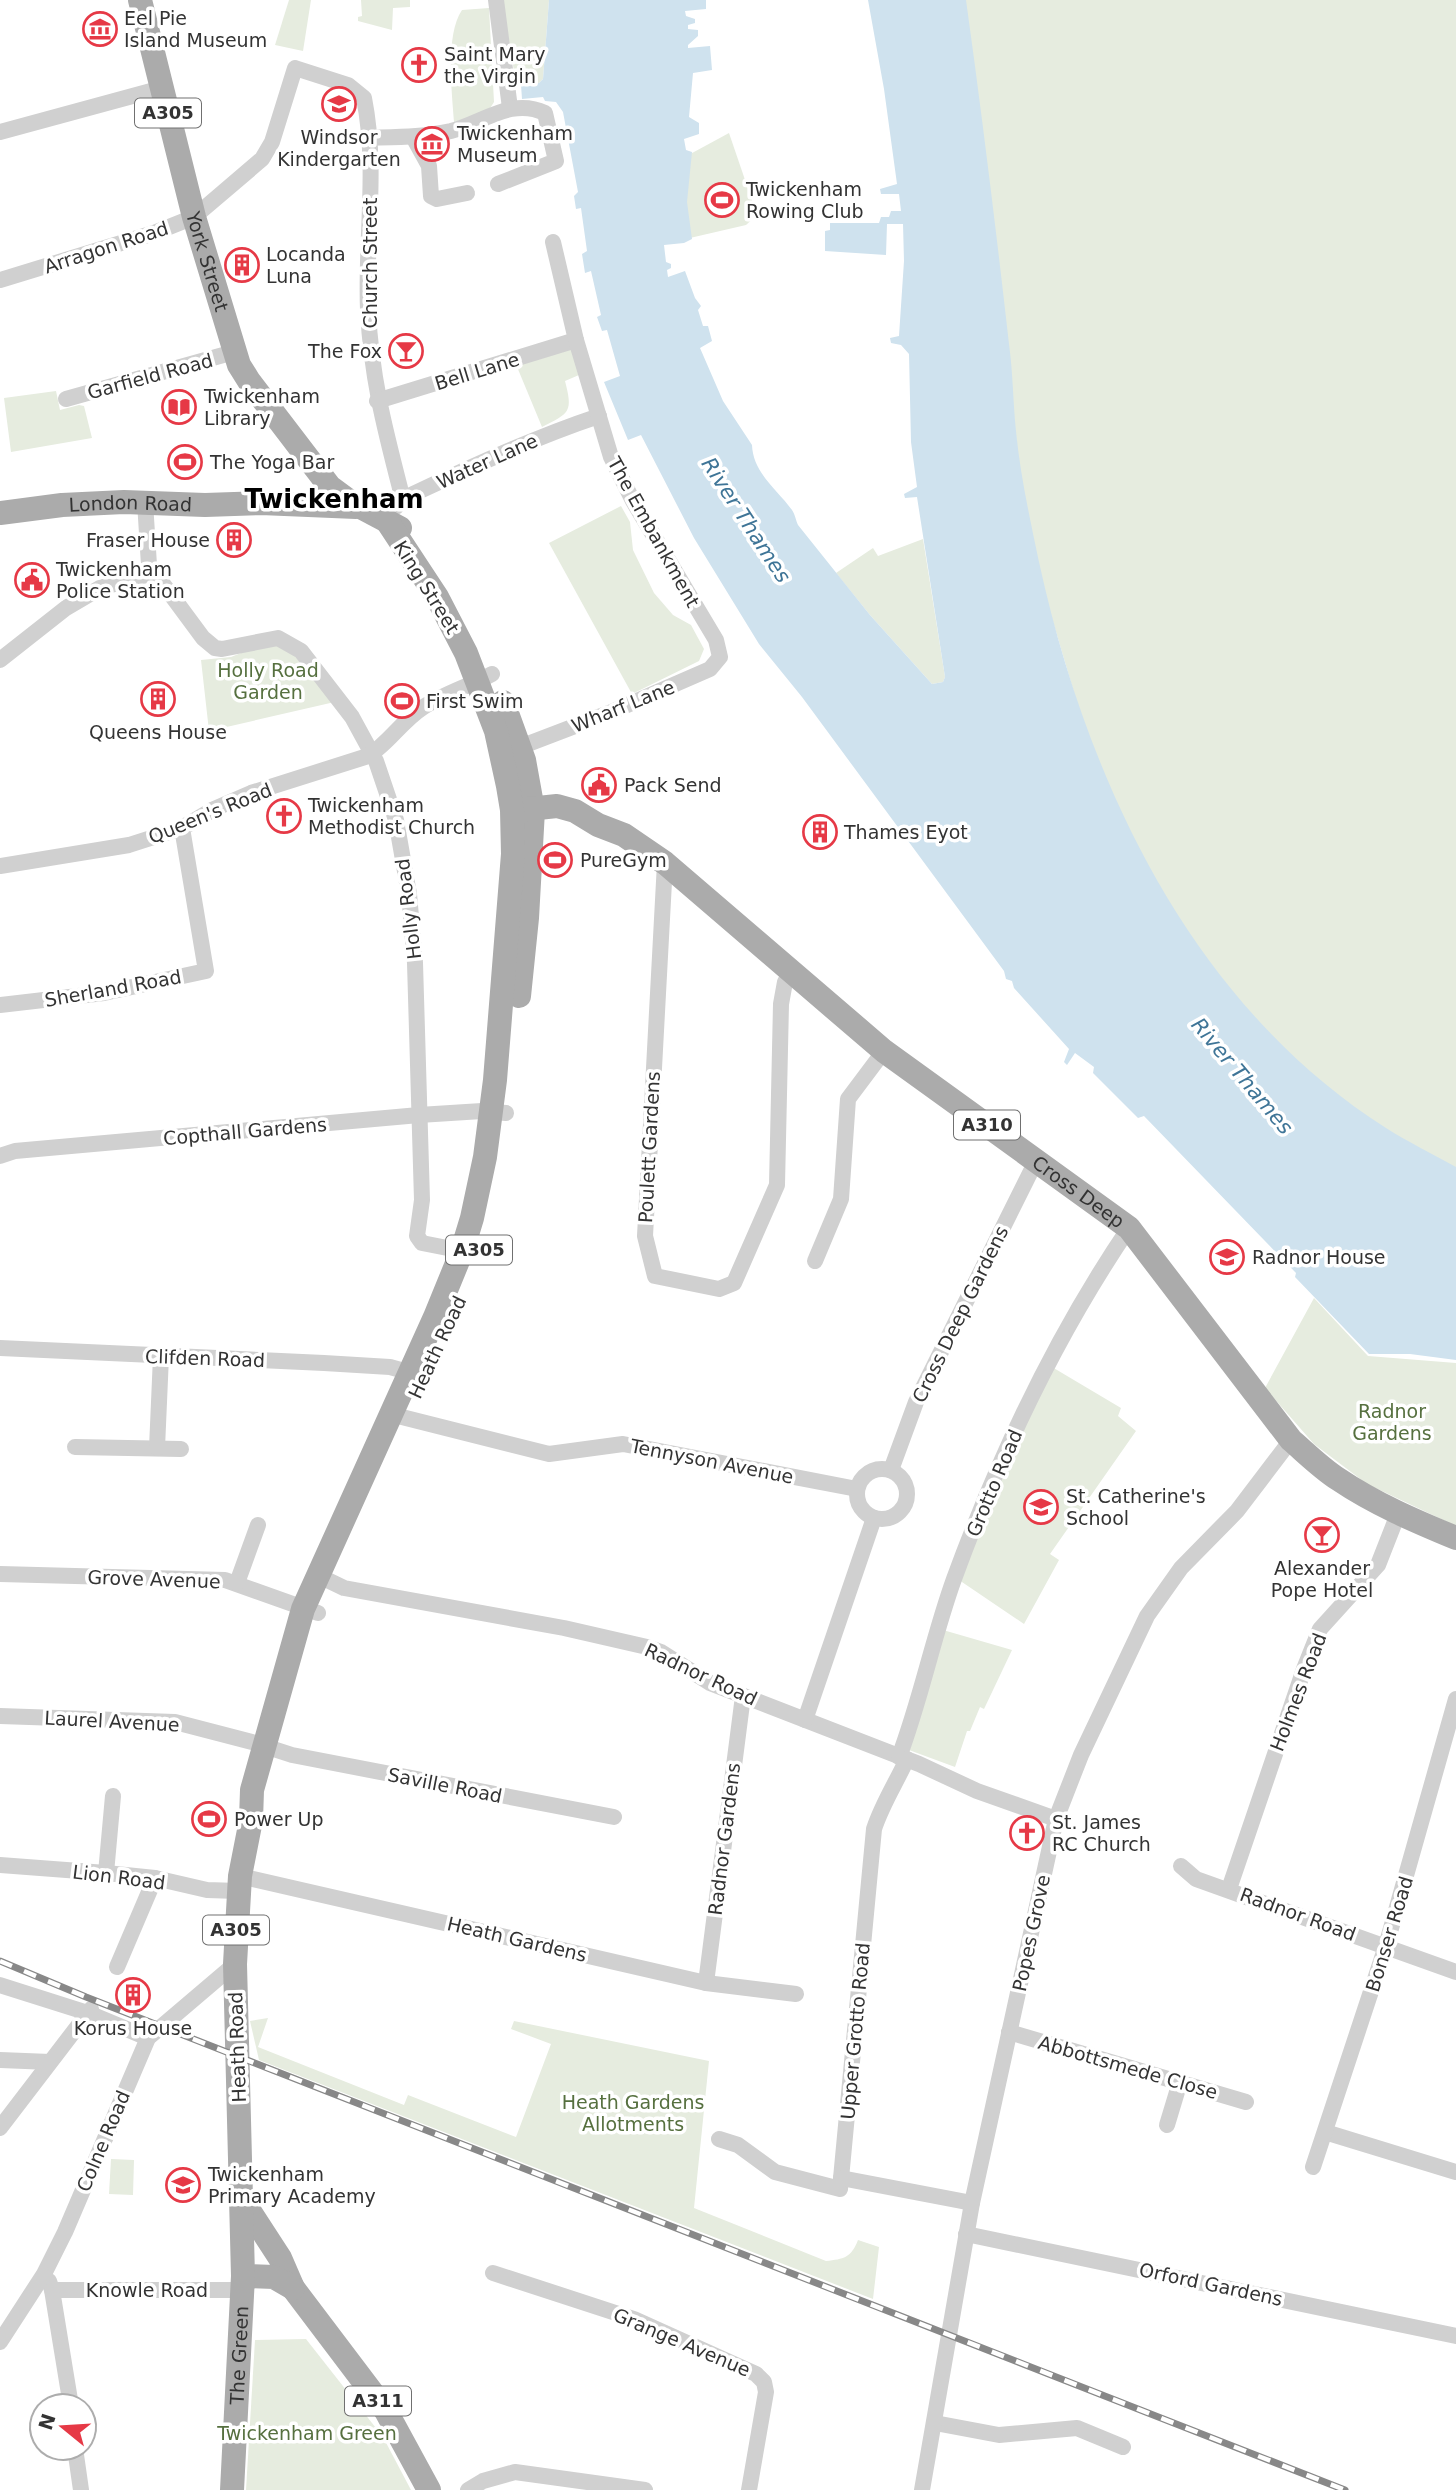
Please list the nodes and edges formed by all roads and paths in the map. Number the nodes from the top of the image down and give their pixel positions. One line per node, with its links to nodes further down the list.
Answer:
1 (496, 0): 5 (street)
2 (142, 4): 4 (main road, York Street / A305)
3 (295, 68): 8 (street, Church Street); 11 (street, Arragon Road)
4 (162, 88): 6 (street); 11 (main road, York Street / A305)
5 (510, 108): 7 (street); 9 (street)
6 (0, 132)
7 (413, 137): 8 (street); 10 (street)
8 (369, 138): 17 (street, Church Street)
9 (498, 184)
10 (467, 193)
11 (194, 217): 13 (street, Arragon Road); 15 (main road, York Street / A305)
12 (553, 242): 14 (street, The Embankment)
13 (0, 280)
14 (576, 340): 17 (street, Bell Lane); 18 (street, The Embankment)
15 (234, 352): 16 (street, Garfield Road); 19 (main road, York Street / A305)
16 (66, 399)
17 (377, 401): 23 (street, Church Street)
18 (599, 416): 23 (street, Water Lane); 26 (street, The Embankment)
19 (330, 487): 21 (main road, London Road); 22 (main road, London Road)
20 (145, 502): 21 (main road, London Road); 24 (main road, London Road); 25 (street, Holly Road)
21 (261, 503): 22 (main road, London Road)
22 (360, 507): 23 (main road, London Road)
23 (393, 511): 28 (main road, King Street / A305)
24 (0, 513)
25 (153, 573): 27 (street); 30 (street, Holly Road)
26 (720, 657): 29 (street, Wharf Lane)
27 (0, 660)
28 (485, 678): 29 (main road, King Street / A305); 30 (street, Queen's Road); 31 (main road, King Street / A305)
29 (520, 747): 31 (main road, King Street / A305)
30 (373, 753): 32 (street, Queen's Road); 39 (street, Holly Road)
31 (523, 810): 33 (main road, Cross Deep / A310); 38 (main road, Heath Road / A305)
32 (182, 828): 34 (street, Queen's Road); 36 (street, Sherland Road)
33 (665, 863): 35 (main road, Cross Deep / A310); 35 (street, Poulett Gardens)
34 (0, 866)
35 (792, 971): 37 (main road, Cross Deep / A310)
36 (0, 1005)
37 (884, 1051): 41 (main road, Cross Deep / A310); 44 (street)
38 (498, 1112): 39 (street, Copthall Gardens); 43 (main road, Heath Road / A305)
39 (419, 1115): 40 (street, Copthall Gardens); 43 (street, Holly Road)
40 (0, 1156)
41 (1036, 1161): 42 (main road, Cross Deep / A310); 53 (street, Cross Deep Gardens)
42 (1129, 1228): 49 (main road, Cross Deep / A310); 68 (street, Grotto Road)
43 (470, 1253): 47 (main road, Heath Road / A305); 48 (main road, Heath Road / A305)
44 (815, 1261)
45 (0, 1348): 46 (street, Clifden Road)
46 (161, 1356): 47 (street, Clifden Road); 51 (street)
47 (408, 1372): 48 (main road, Heath Road / A305)
48 (397, 1416): 54 (street, Tennyson Avenue); 60 (main road, Heath Road / A305)
49 (1291, 1440): 55 (main road, Cross Deep / A310); 71 (street, Popes Grove)
50 (75, 1447): 51 (street)
51 (157, 1448): 52 (street)
52 (181, 1449)
53 (891, 1470): 54 (street); 56 (street)
54 (857, 1489): 56 (street)
55 (1398, 1514): 58 (main road, Cross Deep / A310); 77 (street, Holmes Road)
56 (874, 1518): 66 (street)
57 (258, 1525): 61 (street)
58 (1456, 1538)
59 (0, 1574): 61 (street, Grove Avenue)
60 (324, 1579): 62 (main road, Heath Road / A305); 63 (street, Radnor Road)
61 (237, 1583): 62 (street, Grove Avenue)
62 (311, 1611): 67 (main road, Heath Road / A305)
63 (743, 1696): 66 (street, Radnor Road); 82 (street, Radnor Gardens)
64 (1456, 1699): 78 (street, Bonser Road)
65 (0, 1716): 67 (street, Laurel Avenue)
66 (805, 1720): 68 (street, Radnor Road)
67 (270, 1748): 70 (street, Saville Road); 76 (main road, Heath Road / A305)
68 (903, 1758): 71 (street, Radnor Road); 98 (street, Upper Grotto Road)
69 (113, 1796): 74 (street)
70 (614, 1817)
71 (1056, 1819): 86 (street, Popes Grove)
72 (0, 1865): 74 (street, Lion Road)
73 (1181, 1866): 77 (street, Radnor Road)
74 (106, 1873): 75 (street, Lion Road)
75 (155, 1878): 76 (street, Lion Road); 80 (street)
76 (239, 1884): 79 (main road, Heath Road / A305); 82 (street, Heath Gardens)
77 (1229, 1889): 78 (street, Radnor Road)
78 (1386, 1946): 81 (street, Radnor Road); 94 (street, Bonser Road)
79 (235, 1964): 87 (street, Colne Road); 99 (main road, Heath Road / A305)
80 (117, 1967)
81 (1456, 1972)
82 (706, 1983): 84 (street, Heath Gardens)
83 (0, 1985): 85 (street)
84 (796, 1993)
85 (90, 2011): 87 (street); 89 (street)
86 (1009, 2032): 90 (street, Abbottsmede Close); 100 (street, Popes Grove)
87 (148, 2038): 103 (street, Colne Road)
88 (0, 2060): 89 (street)
89 (50, 2063): 93 (street)
90 (1180, 2082): 91 (street, Abbottsmede Close); 92 (street)
91 (1246, 2102)
92 (1167, 2125)
93 (0, 2128)
94 (1325, 2132): 96 (street, Bonser Road); 97 (street)
95 (719, 2139): 98 (street)
96 (1313, 2167)
97 (1456, 2172)
98 (841, 2178): 100 (street)
99 (243, 2200): 104 (main road, Heath Road); 105 (main road, A311)
100 (972, 2203): 101 (street, Popes Grove)
101 (966, 2234): 107 (street, Orford Gardens); 110 (street, Popes Grove)
102 (493, 2273): 118 (street, Grange Avenue)
103 (44, 2274): 106 (street); 108 (street, Colne Road)
104 (243, 2283): 105 (main road); 106 (street, Knowle Road); 114 (main road, The Green)
105 (293, 2288): 115 (main road, A311)
106 (52, 2290): 109 (street)
107 (1456, 2336)
108 (0, 2342)
109 (69, 2392)
110 (935, 2423): 111 (street); 119 (street, Popes Grove)
111 (1124, 2446)
112 (77, 2462): 113 (street)
113 (81, 2490)
114 (232, 2490)
115 (429, 2490)
116 (468, 2490): 117 (street)
117 (645, 2490)
118 (749, 2490)
119 (922, 2490)

